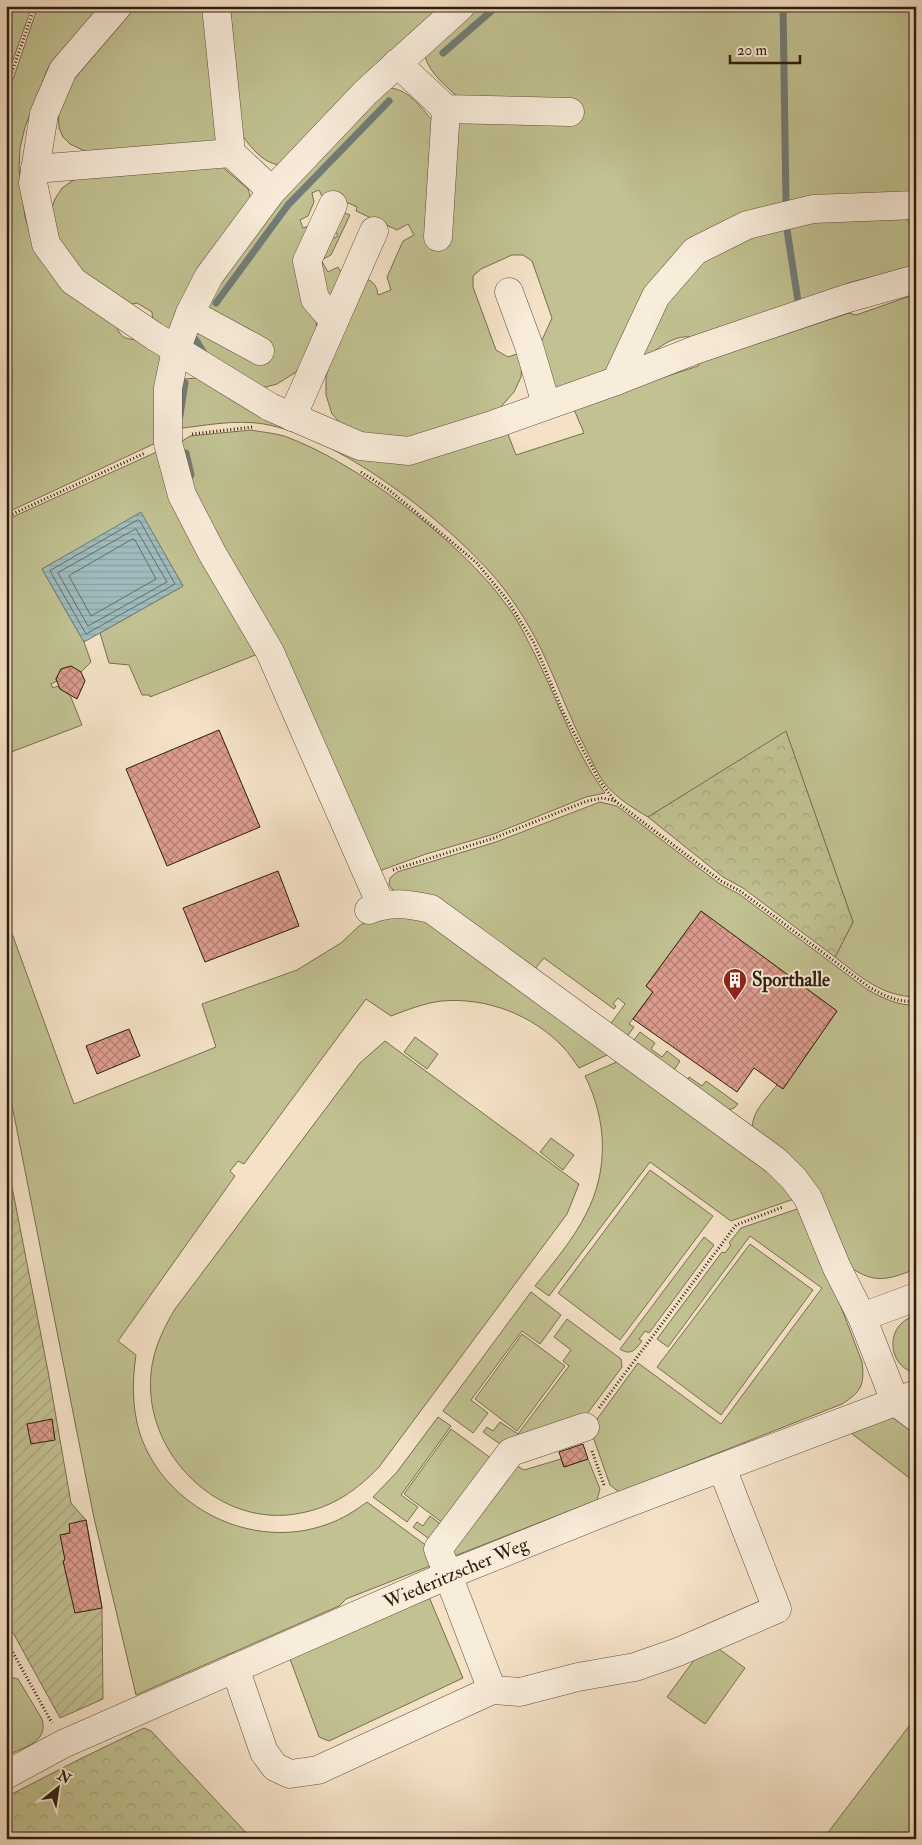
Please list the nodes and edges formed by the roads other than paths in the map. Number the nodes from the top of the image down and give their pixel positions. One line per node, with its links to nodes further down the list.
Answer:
1 (118, 6): 8 (street)
2 (216, 6): 7 (street)
3 (460, 6): 4 (street)
4 (397, 63): 5 (street); 9 (street)
5 (446, 109): 6 (street); 13 (street)
6 (570, 112)
7 (231, 153): 8 (street); 9 (street)
8 (35, 169): 18 (street)
9 (272, 191): 16 (street)
10 (333, 205): 17 (street)
11 (916, 205): 20 (street)
12 (374, 231): 17 (street)
13 (438, 237)
14 (916, 279): 20 (street)
15 (509, 292): 21 (street)
16 (190, 313): 18 (street); 19 (street)
17 (334, 321): 22 (street)
18 (176, 350): 22 (street); 24 (street)
19 (260, 351)
20 (616, 381): 21 (street)
21 (546, 404): 22 (street)
22 (292, 417)
23 (916, 1297): 24 (street)
24 (862, 1317): 25 (street)
25 (909, 1404): 27 (street, Wiederitzscher Weg)
26 (584, 1427): 28 (street)
27 (722, 1468): 28 (street, Wiederitzscher Weg); 30 (street)
28 (448, 1575): 29 (street, Wiederitzscher Weg); 30 (street)
29 (235, 1668): 30 (street); 31 (street, Wiederitzscher Weg)
30 (492, 1690)
31 (6, 1775)

